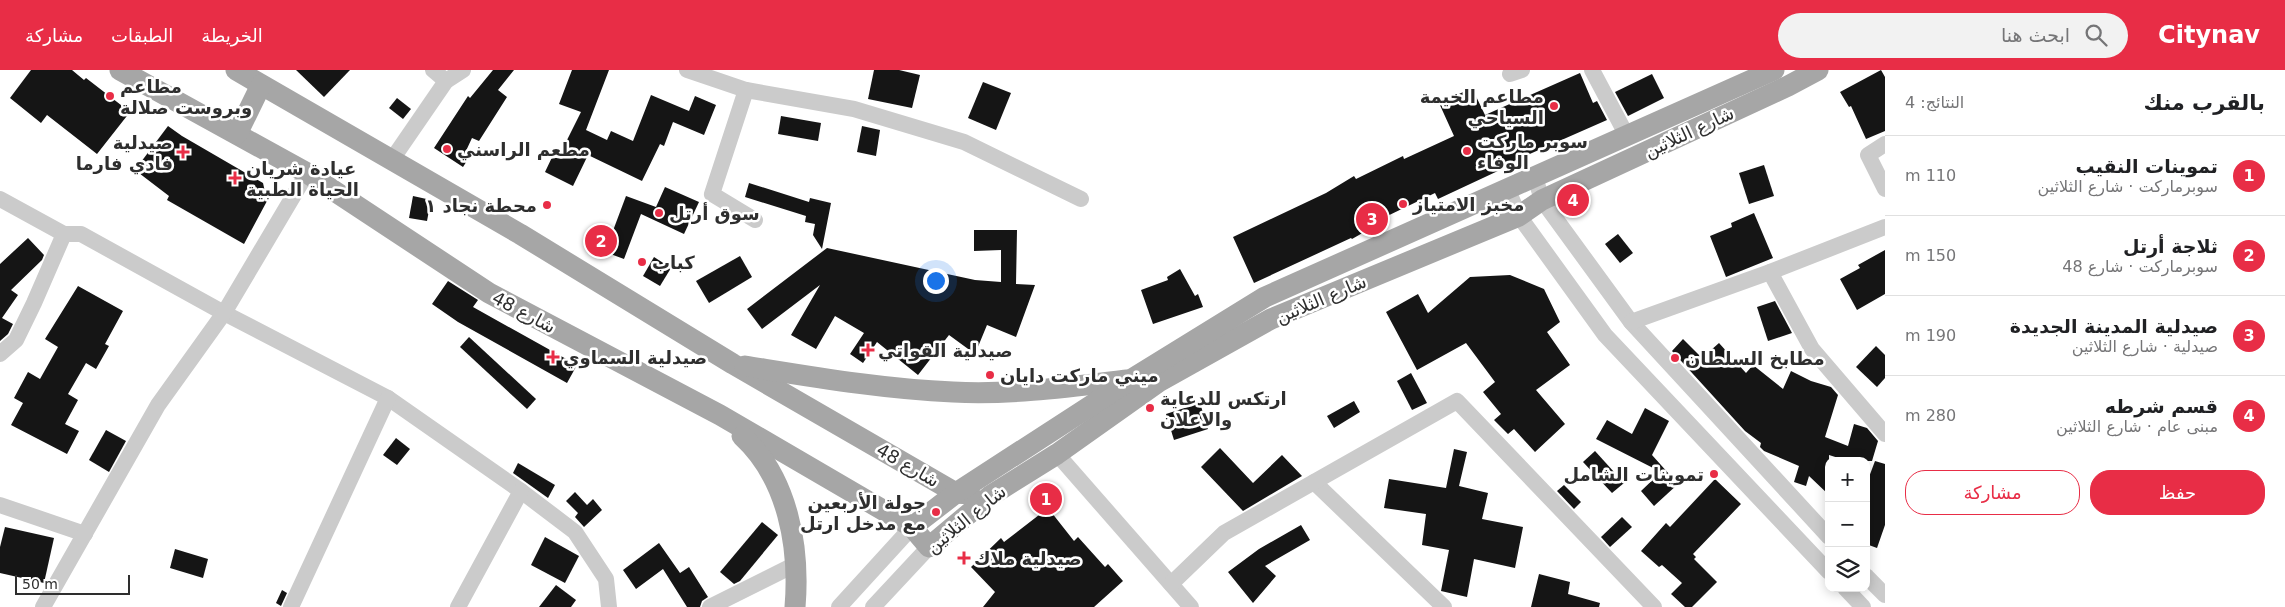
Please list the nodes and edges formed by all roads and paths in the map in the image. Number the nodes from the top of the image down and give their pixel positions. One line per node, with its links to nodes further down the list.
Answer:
1 (120, 70): 11 (main road, شارع 48)
2 (236, 70): 9 (main road, شارع 48)
3 (463, 70): 8 (street)
4 (687, 70): 10 (street)
5 (1592, 70): 12 (street)
6 (1774, 70): 12 (main road, شارع الثلاثين)
7 (1818, 70): 21 (main road, شارع الثلاثين)
8 (440, 75): 14 (street)
9 (261, 85): 11 (main road); 14 (main road, شارع 48)
10 (746, 90): 20 (street); 23 (street)
11 (236, 134): 15 (main road, شارع 48)
12 (1627, 136): 16 (main road, شارع الثلاثين)
13 (1885, 144): 17 (street)
14 (391, 161): 30 (main road, شارع 48)
15 (307, 173): 27 (street); 33 (main road, شارع 48)
16 (1535, 177): 18 (main road, شارع الثلاثين); 21 (street)
17 (1885, 189)
18 (1508, 190): 22 (street); 31 (main road, شارع الثلاثين)
19 (0, 199): 25 (street)
20 (1081, 199)
21 (1542, 200): 22 (main road, شارع الثلاثين); 28 (street)
22 (1519, 216): 35 (main road, شارع الثلاثين); 46 (street)
23 (755, 220)
24 (1885, 227): 26 (street)
25 (64, 234): 27 (street); 29 (street)
26 (1770, 272): 28 (street); 34 (street)
27 (224, 313): 32 (street); 43 (street)
28 (1630, 322): 42 (street)
29 (0, 354)
30 (733, 364): 31 (main road); 38 (main road, شارع 48)
31 (1132, 379): 38 (main road, شارع الثلاثين)
32 (388, 398): 37 (street); 52 (street)
33 (720, 416): 41 (main road, شارع 48); 45 (main road)
34 (1885, 434)
35 (1057, 454): 39 (main road, شارع الثلاثين); 48 (street)
36 (1314, 482): 48 (street); 60 (street); 61 (street)
37 (521, 491): 53 (street); 54 (street)
38 (956, 493): 39 (main road, شارع 48); 41 (main road, شارع الثلاثين)
39 (990, 496): 44 (main road, شارع الثلاثين)
40 (0, 505): 43 (street)
41 (912, 527): 44 (main road, شارع 48); 57 (street, شارع الثلاثين)
42 (1825, 533)
43 (85, 534): 51 (street)
44 (929, 547): 58 (street, شارع الثلاثين)
45 (796, 564): 55 (street); 56 (main road)
46 (1825, 568)
47 (1870, 580): 50 (street)
48 (1171, 584): 59 (street)
49 (1849, 592): 62 (street)
50 (1885, 595)
51 (43, 607)
52 (291, 607)
53 (458, 607)
54 (609, 607)
55 (710, 607)
56 (795, 607)
57 (839, 607)
58 (873, 607)
59 (1192, 607)
60 (1444, 607)
61 (1654, 607)
62 (1863, 607)

